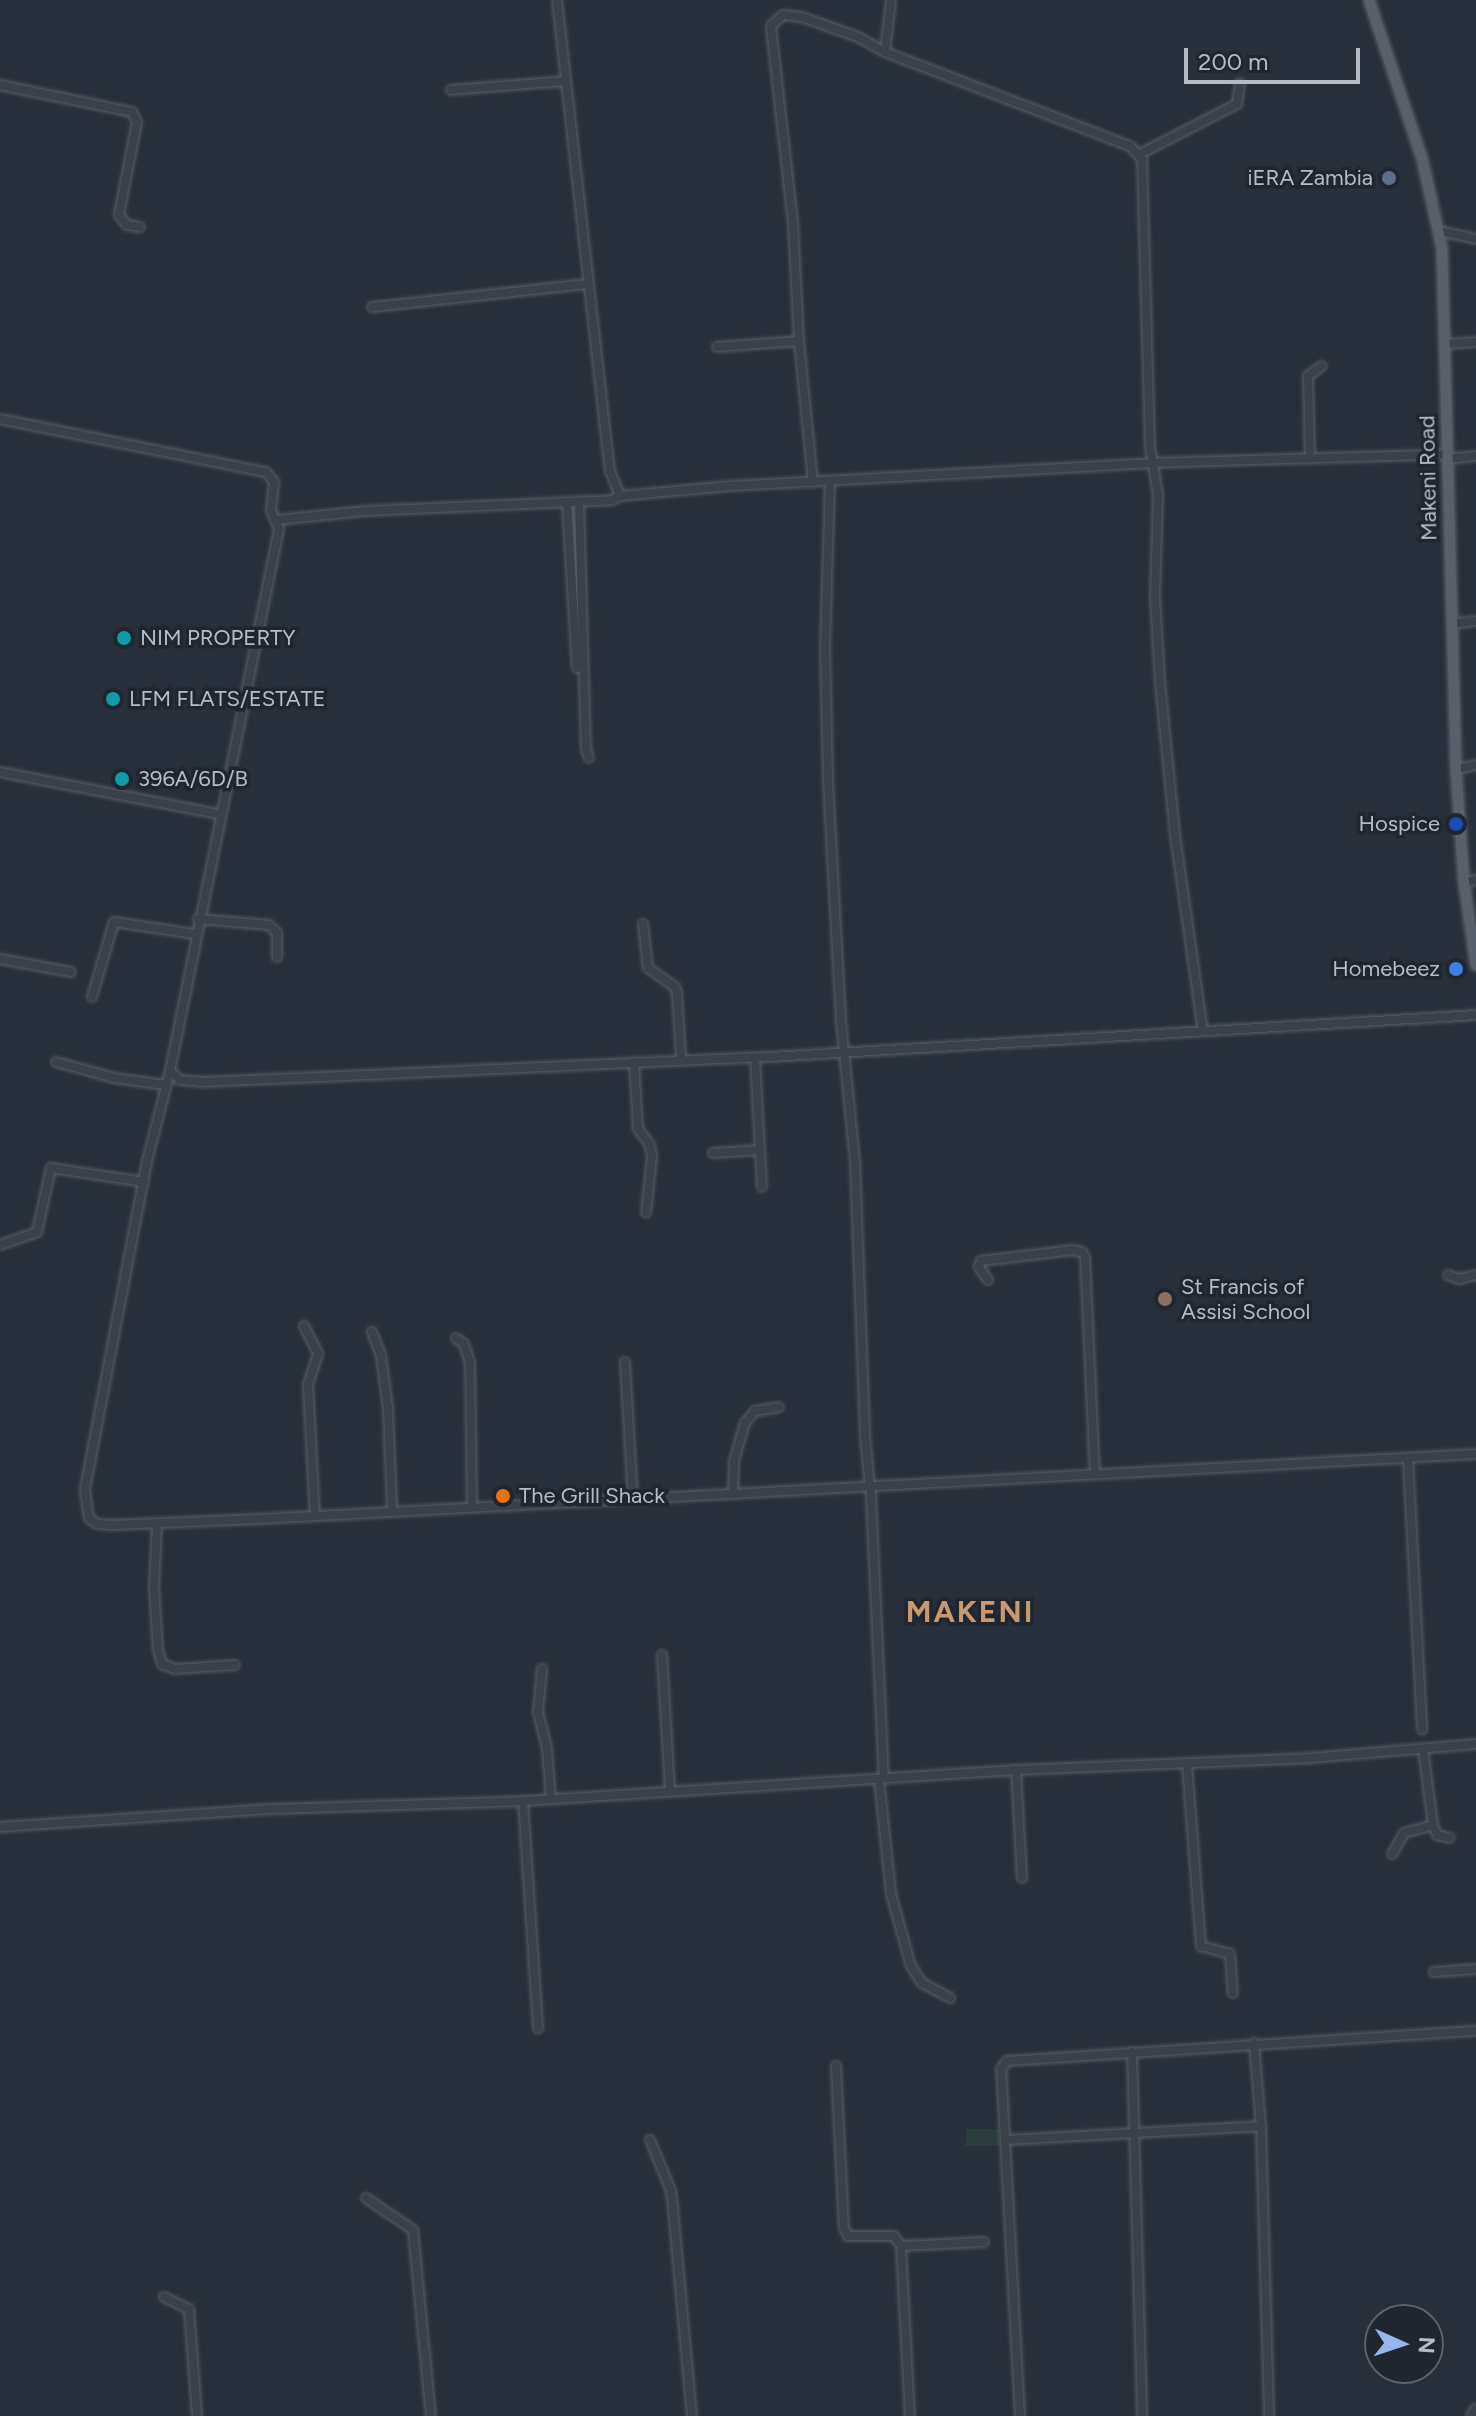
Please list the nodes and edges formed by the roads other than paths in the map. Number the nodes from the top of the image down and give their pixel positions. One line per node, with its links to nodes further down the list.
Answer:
1 (557, 0): 5 (street)
2 (891, 0): 4 (street)
3 (1369, 0): 11 (main road, Makeni Road)
4 (885, 52): 9 (street); 15 (street)
5 (566, 81): 8 (street); 13 (street)
6 (1240, 83): 9 (street)
7 (0, 85): 10 (street)
8 (451, 90)
9 (1140, 154): 24 (street)
10 (140, 227)
11 (1439, 231): 12 (street); 17 (main road, Makeni Road)
12 (1476, 239)
13 (588, 284): 14 (street); 27 (street)
14 (372, 307)
15 (799, 341): 18 (street); 26 (street)
16 (1476, 342): 17 (street)
17 (1446, 344): 21 (main road, Makeni Road)
18 (717, 347)
19 (1322, 366): 23 (street)
20 (0, 419): 30 (street)
21 (1448, 456): 22 (street); 23 (street); 32 (main road, Makeni Road)
22 (1476, 456)
23 (1310, 458): 24 (street)
24 (1152, 463): 25 (street); 50 (street)
25 (830, 481): 26 (street); 51 (street)
26 (813, 482): 27 (street)
27 (620, 496): 29 (street)
28 (567, 502): 29 (street); 30 (street); 33 (street)
29 (579, 502): 34 (street)
30 (276, 520): 38 (street)
31 (1476, 621): 32 (street)
32 (1451, 624): 36 (main road, Makeni Road)
33 (577, 668)
34 (589, 758)
35 (1476, 765): 36 (street)
36 (1456, 769): 40 (main road, Makeni Road)
37 (0, 772): 38 (street)
38 (219, 814): 41 (street)
39 (1476, 880): 40 (street)
40 (1464, 882): 46 (main road, Makeni Road)
41 (198, 919): 43 (street); 44 (street)
42 (643, 924): 53 (street)
43 (195, 934): 48 (street); 56 (street)
44 (277, 957)
45 (0, 959): 47 (street)
46 (1476, 965)
47 (71, 972)
48 (92, 997)
49 (1476, 1015): 50 (street)
50 (1203, 1031): 51 (street)
51 (844, 1053): 52 (street); 75 (street)
52 (755, 1058): 53 (street); 58 (street)
53 (681, 1059): 55 (street)
54 (56, 1062): 57 (street)
55 (634, 1062): 56 (street); 62 (street)
56 (170, 1071): 57 (street)
57 (166, 1085): 60 (street)
58 (760, 1150): 59 (street); 61 (street)
59 (713, 1153)
60 (144, 1182): 63 (street); 81 (street)
61 (762, 1187)
62 (646, 1213)
63 (0, 1245)
64 (1448, 1275): 65 (street)
65 (1476, 1275)
66 (988, 1280): 74 (street)
67 (304, 1326): 80 (street)
68 (372, 1332): 79 (street)
69 (456, 1338): 78 (street)
70 (625, 1362): 77 (street)
71 (779, 1407): 76 (street)
72 (1476, 1454): 73 (street)
73 (1408, 1459): 74 (street); 85 (street)
74 (1095, 1474): 75 (street)
75 (869, 1489): 76 (street); 90 (street)
76 (733, 1494): 77 (street)
77 (633, 1499): 78 (street)
78 (472, 1507): 79 (street)
79 (392, 1510): 80 (street)
80 (315, 1516): 81 (street)
81 (157, 1524): 83 (street)
82 (662, 1655): 91 (street)
83 (235, 1665)
84 (542, 1669): 92 (street)
85 (1422, 1730)
86 (1476, 1744): 87 (street)
87 (1423, 1749): 88 (street); 94 (street)
88 (1187, 1764): 89 (street); 101 (street)
89 (1016, 1770): 90 (street); 98 (street)
90 (881, 1779): 91 (street); 102 (street)
91 (670, 1791): 92 (street)
92 (551, 1799): 93 (street)
93 (523, 1801): 95 (street); 103 (street)
94 (1433, 1825): 96 (street); 97 (street)
95 (0, 1827)
96 (1450, 1838)
97 (1392, 1854)
98 (1022, 1878)
99 (1476, 1969): 100 (street)
100 (1434, 1972)
101 (1233, 1993)
102 (950, 1998)
103 (538, 2029)
104 (1476, 2031): 105 (street)
105 (1254, 2043): 106 (street); 108 (street)
106 (1132, 2052): 109 (street); 111 (street)
107 (836, 2066): 114 (street)
108 (1261, 2126): 109 (street); 123 (street)
109 (1132, 2135): 111 (street); 122 (street)
110 (650, 2140): 119 (street)
111 (1005, 2140): 121 (street)
112 (366, 2198): 118 (street)
113 (984, 2242): 114 (street)
114 (901, 2246): 120 (street)
115 (164, 2297): 117 (street)
116 (1476, 2408): 124 (street)
117 (197, 2416)
118 (431, 2416)
119 (692, 2416)
120 (910, 2416)
121 (1020, 2416)
122 (1142, 2416)
123 (1269, 2416)
124 (1471, 2416)

